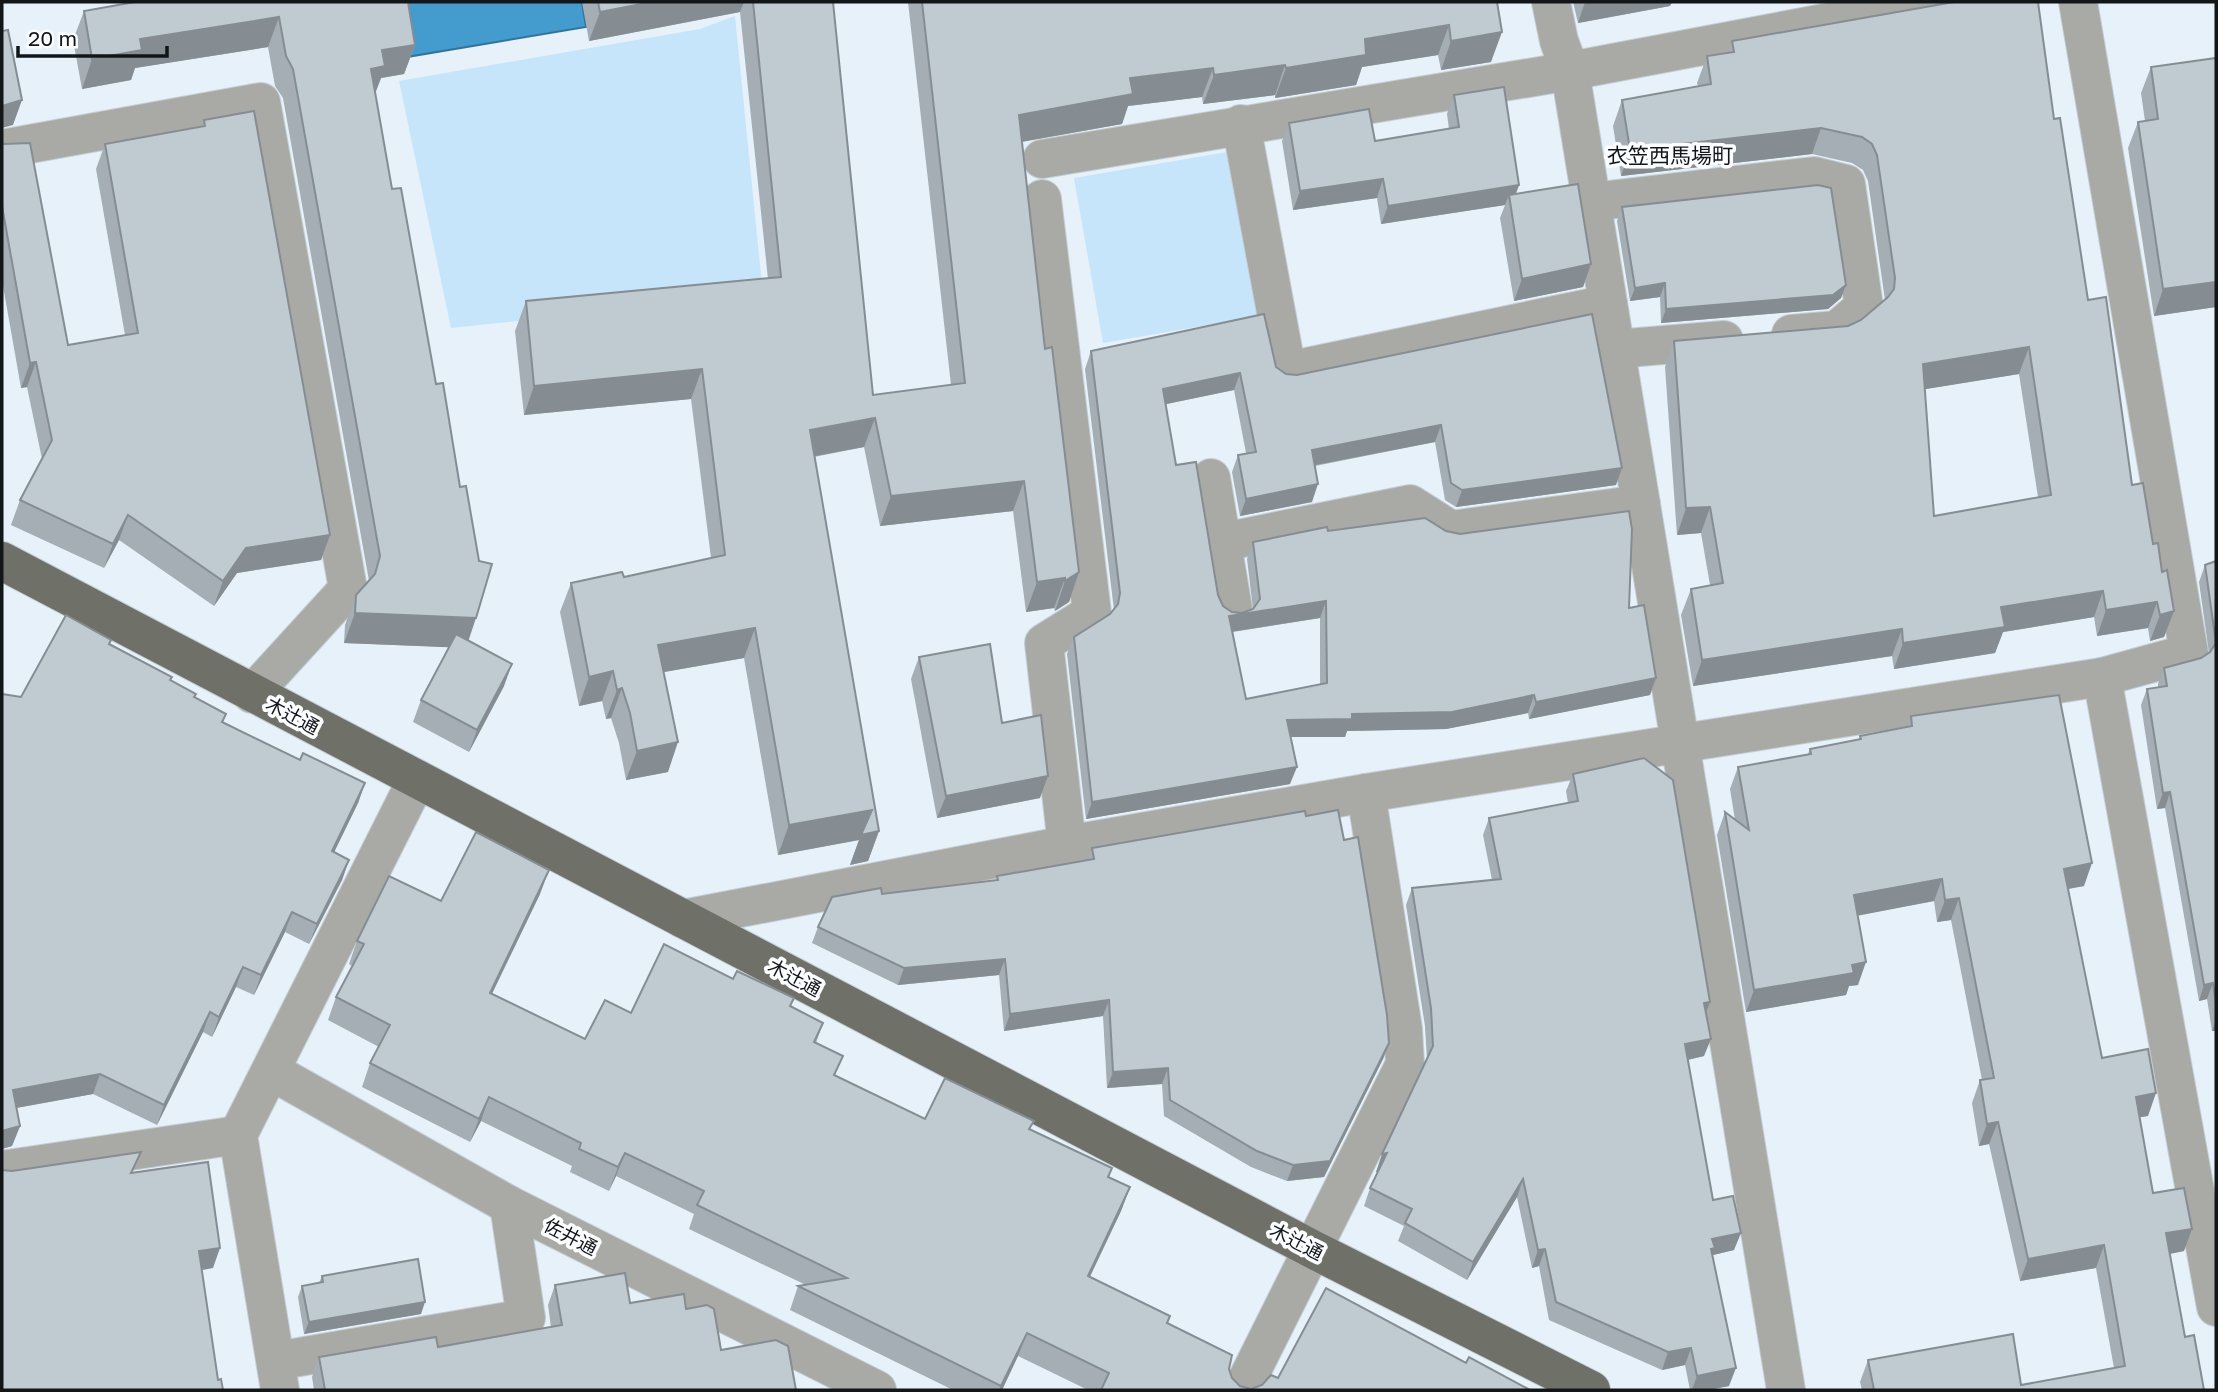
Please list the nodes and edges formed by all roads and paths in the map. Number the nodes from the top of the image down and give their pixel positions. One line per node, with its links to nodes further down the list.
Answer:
1 (1551, 2): 4 (street)
2 (1934, 2): 4 (street)
3 (2078, 2): 17 (street)
4 (1570, 71): 5 (street); 9 (street)
5 (1241, 124): 7 (street); 10 (street)
6 (2, 149): 18 (street)
7 (1042, 159)
8 (1042, 200): 22 (street)
9 (1591, 202): 10 (street); 11 (street)
10 (1608, 304): 11 (street)
11 (1615, 349): 13 (street)
12 (1211, 478): 14 (street)
13 (1641, 504): 14 (street); 19 (street)
14 (1223, 542): 16 (street)
15 (2, 561): 18 (main road, 木辻通)
16 (1233, 609)
17 (2102, 677): 19 (street); 29 (street)
18 (253, 694): 20 (main road, 木辻通)
19 (1680, 743): 21 (street); 34 (street)
20 (417, 779): 23 (main road, 木辻通); 24 (street)
21 (1366, 793): 22 (street); 28 (street)
22 (1067, 845): 23 (street)
23 (683, 919): 28 (main road, 木辻通)
24 (271, 1071): 25 (street); 27 (street, 佐井通)
25 (237, 1135): 26 (street); 30 (street)
26 (2, 1170)
27 (509, 1205): 30 (street); 31 (street, 佐井通)
28 (1314, 1250): 32 (street); 33 (main road, 木辻通)
29 (2216, 1307)
30 (278, 1375)
31 (877, 1390)
32 (1242, 1390)
33 (1591, 1390)
34 (1786, 1390)

